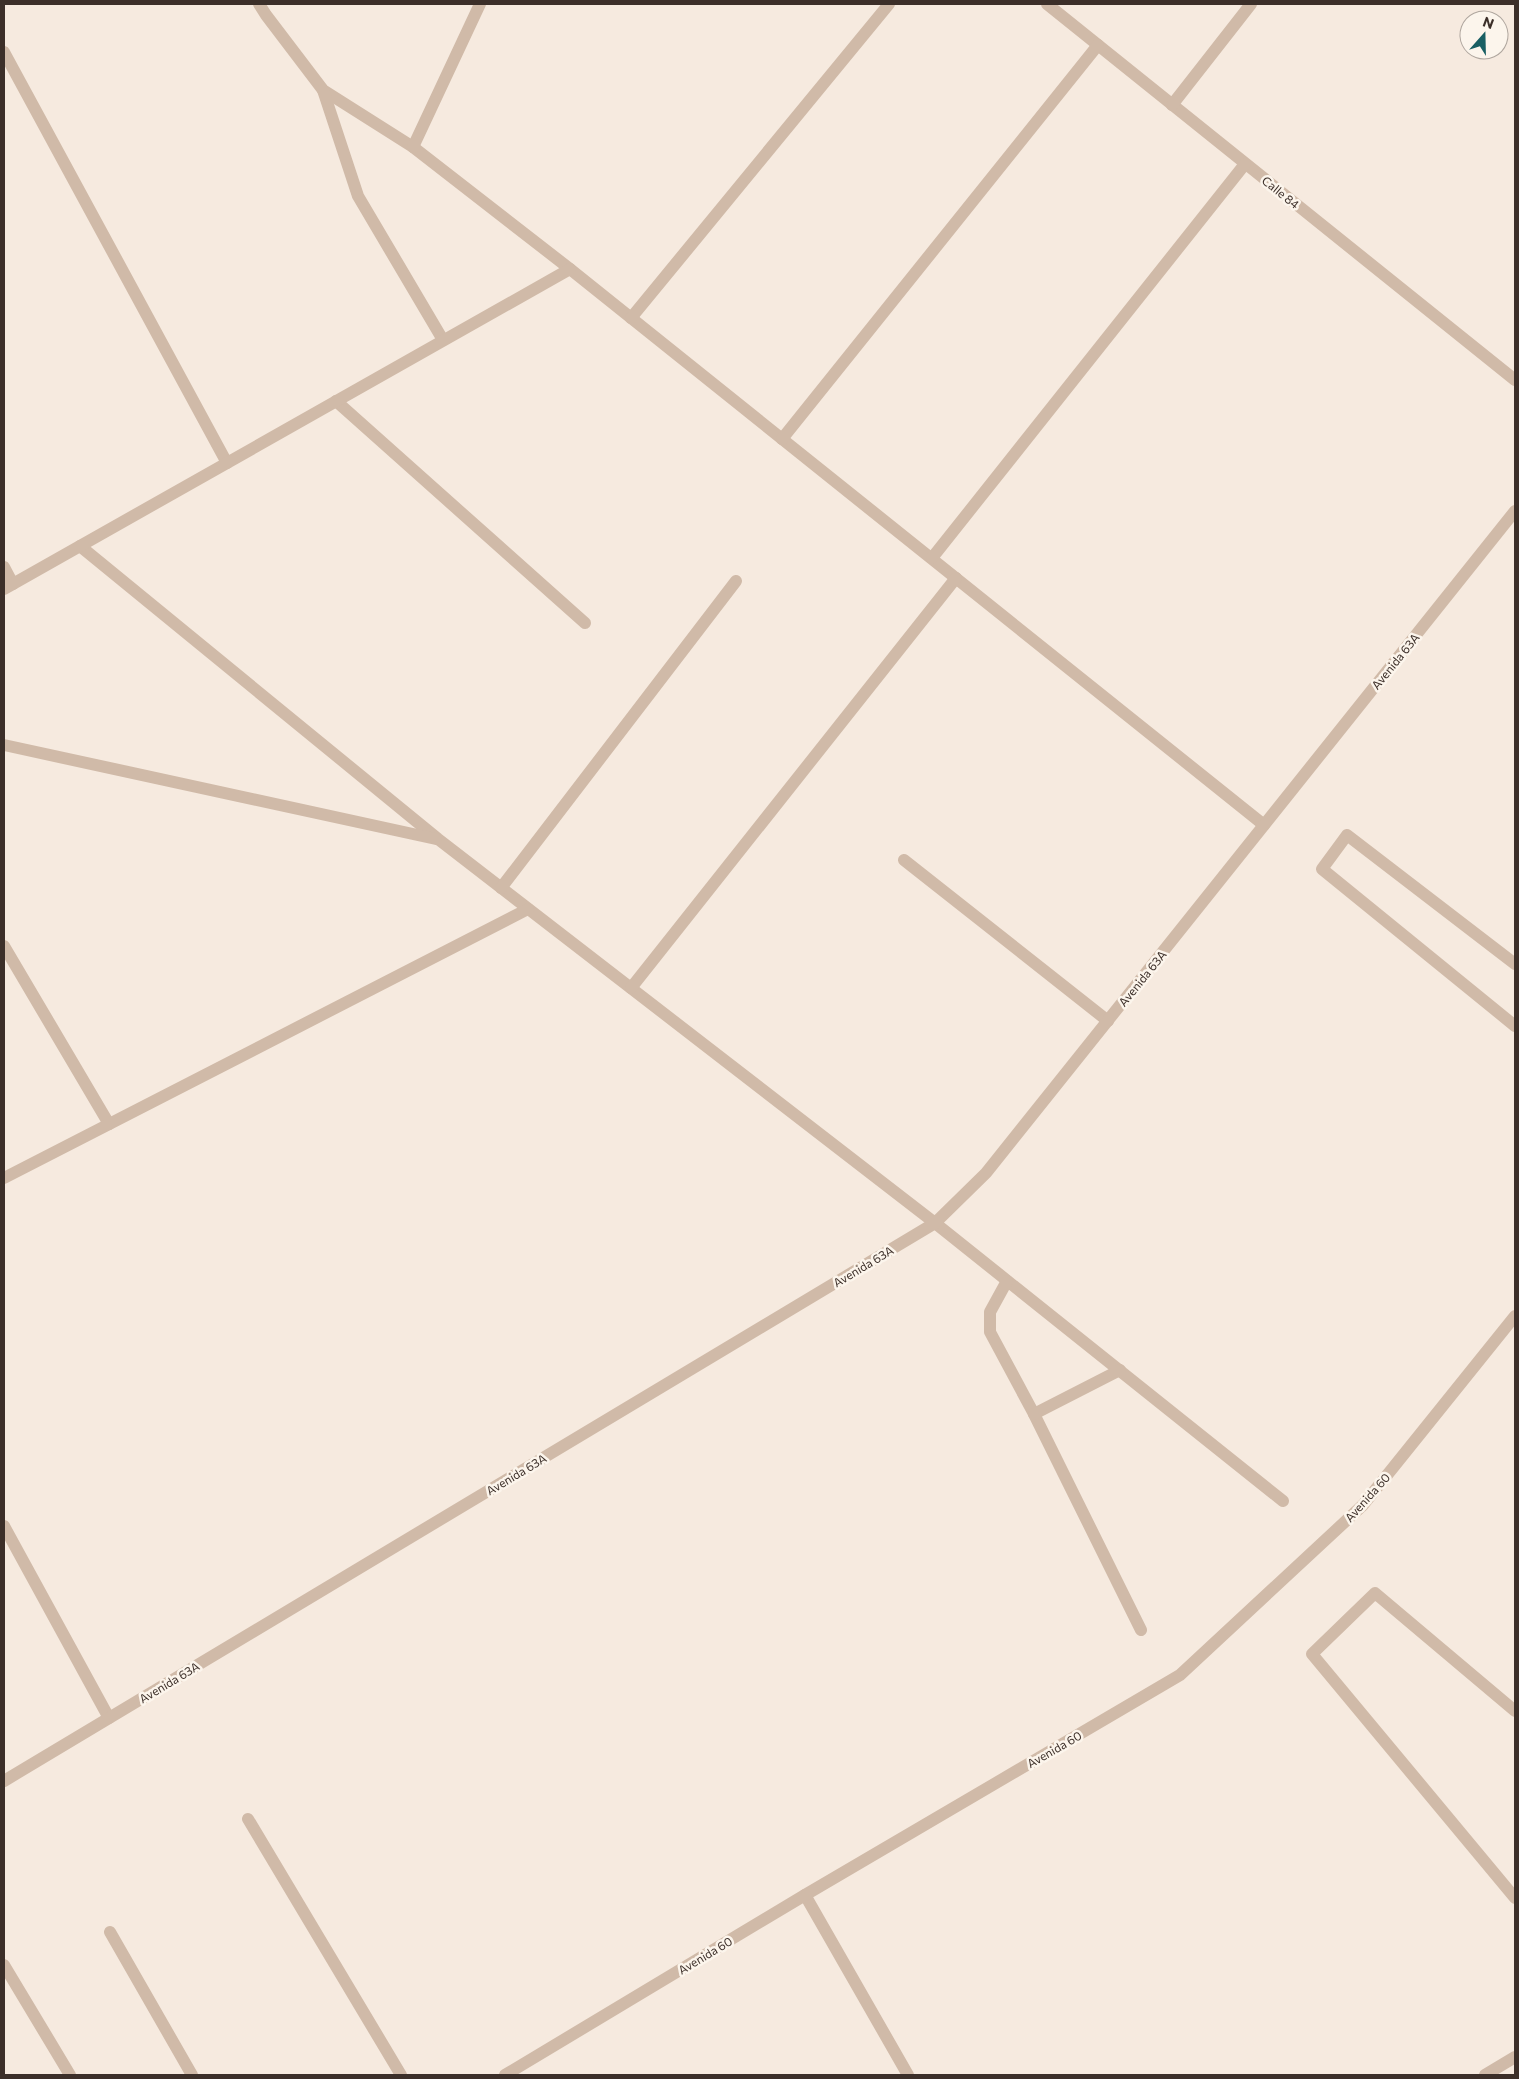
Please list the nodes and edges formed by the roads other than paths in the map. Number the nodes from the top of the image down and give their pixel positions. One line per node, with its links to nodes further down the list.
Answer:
1 (480, 4): 10 (street)
2 (889, 4): 13 (street)
3 (1047, 4): 6 (street, Calle 84)
4 (1251, 4): 9 (street)
5 (264, 8): 8 (street)
6 (1098, 45): 9 (street, Calle 84); 17 (street)
7 (4, 52): 18 (street)
8 (323, 90): 10 (street); 14 (street)
9 (1172, 105): 11 (street, Calle 84)
10 (413, 147): 12 (street)
11 (1245, 164): 15 (street, Calle 84); 21 (street)
12 (570, 269): 13 (street); 14 (street)
13 (631, 318): 17 (street)
14 (444, 340): 16 (street)
15 (1515, 380)
16 (336, 402): 18 (street); 26 (street)
17 (782, 439): 21 (street)
18 (227, 463): 20 (street)
19 (1515, 511): 28 (street, Avenida 63A)
20 (80, 546): 25 (street); 29 (street)
21 (932, 558): 23 (street)
22 (4, 567): 25 (street)
23 (956, 578): 28 (street); 35 (street)
24 (736, 580): 31 (street)
25 (8, 586)
26 (585, 624)
27 (4, 745): 29 (street)
28 (1264, 826): 36 (street, Avenida 63A)
29 (438, 839): 31 (street)
30 (904, 860): 36 (street)
31 (501, 888): 32 (street)
32 (528, 909): 35 (street); 38 (street)
33 (4, 946): 38 (street)
34 (1515, 964): 37 (street)
35 (631, 988): 40 (street)
36 (1108, 1021): 40 (street, Avenida 63A)
37 (1515, 1026)
38 (109, 1124): 39 (street)
39 (4, 1178)
40 (935, 1223): 41 (street); 49 (street, Avenida 63A)
41 (1007, 1280): 43 (street); 44 (street)
42 (1515, 1316): 52 (street, Avenida 60)
43 (1120, 1370): 44 (street); 45 (street)
44 (1034, 1414): 47 (street)
45 (1282, 1502)
46 (4, 1526): 49 (street)
47 (1141, 1630)
48 (1515, 1711): 53 (street)
49 (109, 1718): 50 (street, Avenida 63A)
50 (4, 1781)
51 (248, 1819): 59 (street)
52 (805, 1895): 60 (street, Avenida 60); 61 (street)
53 (1515, 1898)
54 (110, 1932): 58 (street)
55 (4, 1965): 57 (street)
56 (1515, 2056): 62 (street)
57 (70, 2075)
58 (192, 2075)
59 (401, 2075)
60 (505, 2075)
61 (908, 2075)
62 (1485, 2075)

